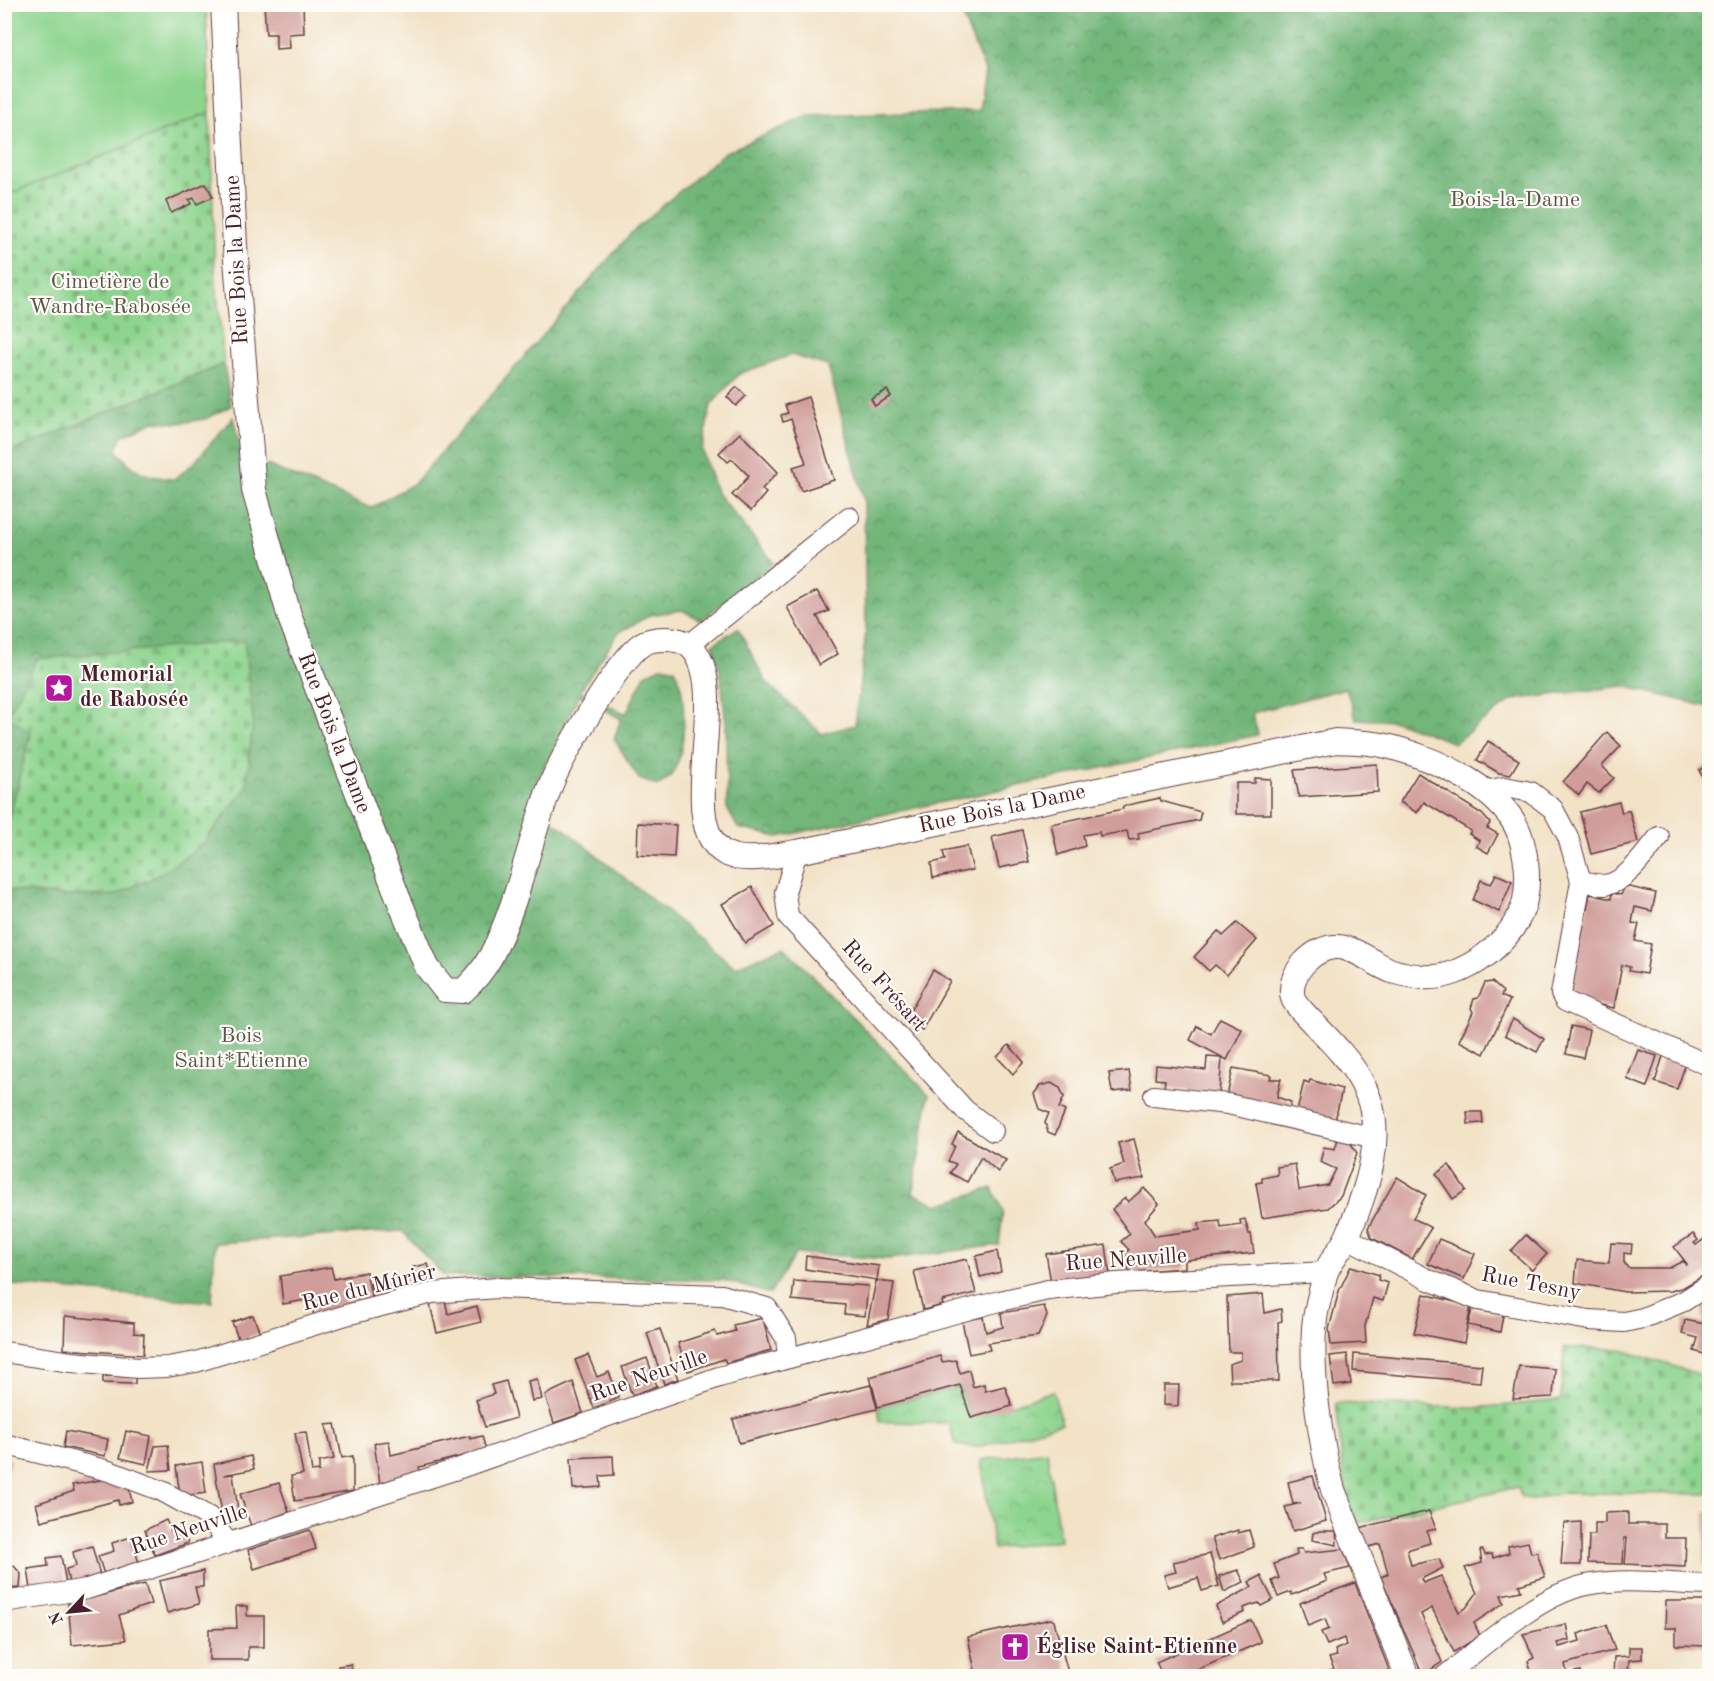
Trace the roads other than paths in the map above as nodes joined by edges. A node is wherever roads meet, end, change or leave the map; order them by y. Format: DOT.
graph roads {
  1 [pos="223,4"];
  2 [pos="849,517"];
  3 [pos="689,645"];
  4 [pos="1485,791"];
  5 [pos="1659,837"];
  6 [pos="797,852"];
  7 [pos="1581,881"];
  8 [pos="1710,1066"];
  9 [pos="1154,1096"];
  10 [pos="993,1131"];
  11 [pos="1375,1138"];
  12 [pos="1347,1238"];
  13 [pos="1326,1272"];
  14 [pos="1710,1284"];
  15 [pos="4,1352"];
  16 [pos="788,1358"];
  17 [pos="4,1444"];
  18 [pos="228,1543"];
  19 [pos="1710,1585"];
  20 [pos="4,1602"];
  21 [pos="1407,1677"];
  22 [pos="1445,1677"];
  1 -- 3 [label="street, Rue Bois la Dame"];
  2 -- 3 [label="street"];
  3 -- 6 [label="street, Rue Bois la Dame"];
  4 -- 6 [label="street, Rue Bois la Dame"];
  4 -- 7 [label="street"];
  4 -- 11 [label="street, Rue Bois la Dame"];
  5 -- 7 [label="street"];
  6 -- 10 [label="street, Rue Frésart"];
  7 -- 8 [label="street"];
  9 -- 11 [label="street"];
  11 -- 12 [label="street, Rue Bois la Dame"];
  12 -- 13 [label="street, Rue Bois la Dame"];
  12 -- 14 [label="street, Rue Tesny"];
  13 -- 16 [label="street, Rue Neuville"];
  13 -- 21 [label="street, Rue Bois la Dame"];
  15 -- 16 [label="street, Rue du Mûrier"];
  16 -- 18 [label="street, Rue Neuville"];
  17 -- 18 [label="street"];
  18 -- 20 [label="street, Rue Neuville"];
  19 -- 22 [label="street"];
}
